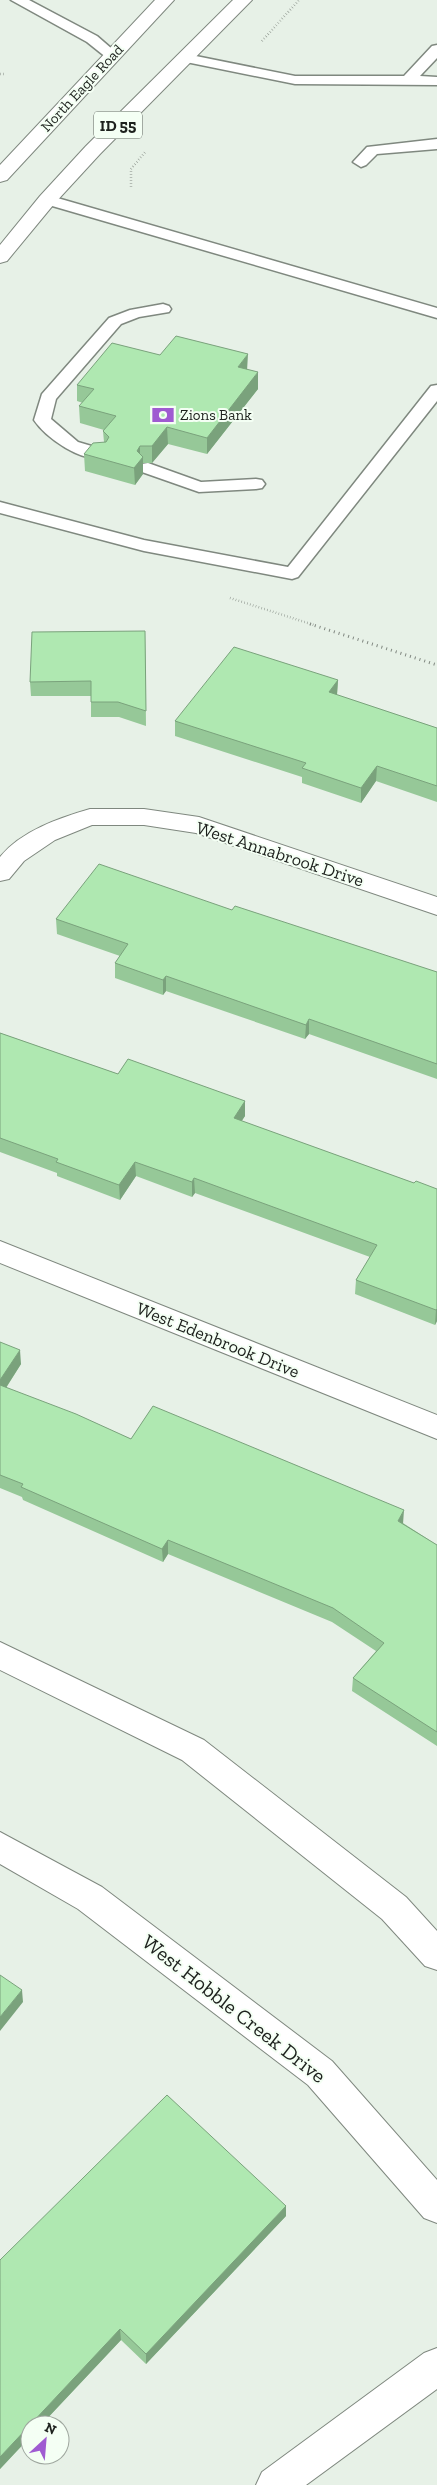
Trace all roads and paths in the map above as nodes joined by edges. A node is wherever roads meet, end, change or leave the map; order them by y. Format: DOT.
graph roads {
  1 [pos="18,0"];
  2 [pos="165,0"];
  3 [pos="243,0"];
  4 [pos="300,0"];
  5 [pos="260,44"];
  6 [pos="437,49"];
  7 [pos="112,56"];
  8 [pos="186,58"];
  9 [pos="0,74"];
  10 [pos="4,74"];
  11 [pos="410,80"];
  12 [pos="437,81"];
  13 [pos="437,144"];
  14 [pos="361,162"];
  15 [pos="0,176"];
  16 [pos="47,200"];
  17 [pos="0,256"];
  18 [pos="163,309"];
  19 [pos="437,313"];
  20 [pos="437,390"];
  21 [pos="99,454"];
  22 [pos="148,468"];
  23 [pos="256,484"];
  24 [pos="0,506"];
  25 [pos="0,873"];
  26 [pos="437,906"];
  27 [pos="0,1252"];
  28 [pos="437,1428"];
  29 [pos="0,1655"];
  30 [pos="0,1848"];
  31 [pos="437,1955"];
  32 [pos="437,2206"];
  33 [pos="437,2366"];
  34 [pos="275,2485"];
  1 -- 7 [label="lane"];
  2 -- 7 [label="main road, North Eagle Road / ID 55"];
  3 -- 8 [label="main road, ID 55"];
  4 -- 5 [label="path"];
  6 -- 11 [label="lane"];
  7 -- 15 [label="main road, North Eagle Road / ID 55"];
  8 -- 11 [label="lane"];
  8 -- 16 [label="main road, ID 55"];
  9 -- 10 [label="path"];
  11 -- 12 [label="lane"];
  13 -- 14 [label="lane"];
  16 -- 17 [label="main road, ID 55"];
  16 -- 19 [label="lane"];
  18 -- 21 [label="lane"];
  20 -- 24 [label="lane"];
  22 -- 23 [label="lane"];
  25 -- 26 [label="main road, West Annabrook Drive"];
  27 -- 28 [label="main road, West Edenbrook Drive"];
  29 -- 31 [label="main road"];
  30 -- 32 [label="main road, West Hobble Creek Drive"];
  33 -- 34 [label="main road"];
}
